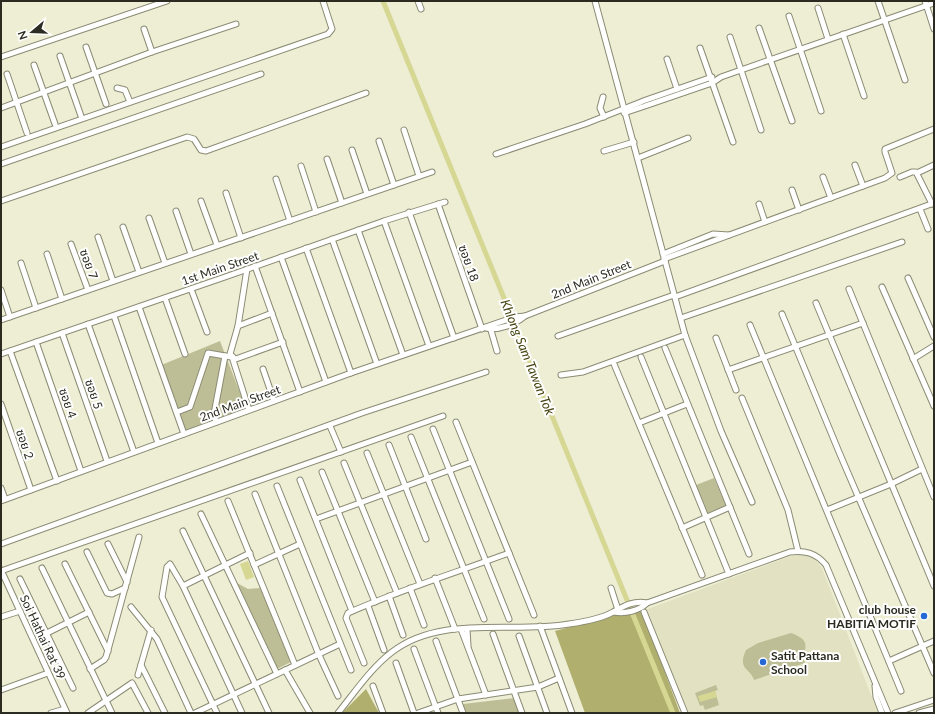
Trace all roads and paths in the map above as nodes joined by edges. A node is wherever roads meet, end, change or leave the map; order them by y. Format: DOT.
graph roads {
  1 [pos="166,1"];
  2 [pos="323,1"];
  3 [pos="418,1"];
  4 [pos="595,1"];
  5 [pos="878,1"];
  6 [pos="925,3"];
  7 [pos="934,3"];
  8 [pos="818,8"];
  9 [pos="421,9"];
  10 [pos="789,16"];
  11 [pos="885,20"];
  12 [pos="236,24"];
  13 [pos="759,28"];
  14 [pos="144,29"];
  15 [pos="934,29"];
  16 [pos="843,34"];
  17 [pos="730,37"];
  18 [pos="828,39"];
  19 [pos="86,47"];
  20 [pos="700,48"];
  21 [pos="800,49"];
  22 [pos="152,52"];
  23 [pos="60,56"];
  24 [pos="1,57"];
  25 [pos="667,60"];
  26 [pos="770,60"];
  27 [pos="34,65"];
  28 [pos="741,70"];
  29 [pos="96,73"];
  30 [pos="7,74"];
  31 [pos="261,74"];
  32 [pos="721,77"];
  33 [pos="710,78"];
  34 [pos="905,80"];
  35 [pos="69,83"];
  36 [pos="712,83"];
  37 [pos="117,88"];
  38 [pos="677,89"];
  39 [pos="43,93"];
  40 [pos="366,93"];
  41 [pos="864,96"];
  42 [pos="603,97"];
  43 [pos="17,102"];
  44 [pos="130,102"];
  45 [pos="106,104"];
  46 [pos="643,104"];
  47 [pos="1,108"];
  48 [pos="625,110"];
  49 [pos="821,111"];
  50 [pos="81,116"];
  51 [pos="604,117"];
  52 [pos="792,121"];
  53 [pos="54,124"];
  54 [pos="934,129"];
  55 [pos="404,130"];
  56 [pos="762,130"];
  57 [pos="27,133"];
  58 [pos="688,138"];
  59 [pos="379,141"];
  60 [pos="634,142"];
  61 [pos="732,142"];
  62 [pos="1,147"];
  63 [pos="352,150"];
  64 [pos="604,151"];
  65 [pos="496,154"];
  66 [pos="638,158"];
  67 [pos="327,160"];
  68 [pos="1,164"];
  69 [pos="855,165"];
  70 [pos="934,165"];
  71 [pos="301,166"];
  72 [pos="432,172"];
  73 [pos="917,173"];
  74 [pos="419,176"];
  75 [pos="823,177"];
  76 [pos="900,177"];
  77 [pos="276,179"];
  78 [pos="394,185"];
  79 [pos="863,186"];
  80 [pos="792,190"];
  81 [pos="226,193"];
  82 [pos="367,194"];
  83 [pos="831,198"];
  84 [pos="1,201"];
  85 [pos="201,201"];
  86 [pos="446,202"];
  87 [pos="342,203"];
  88 [pos="438,204"];
  89 [pos="759,204"];
  90 [pos="933,204"];
  91 [pos="920,208"];
  92 [pos="799,210"];
  93 [pos="176,211"];
  94 [pos="316,212"];
  95 [pos="409,212"];
  96 [pos="149,218"];
  97 [pos="290,221"];
  98 [pos="384,221"];
  99 [pos="765,222"];
  100 [pos="124,227"];
  101 [pos="928,229"];
  102 [pos="358,230"];
  103 [pos="98,237"];
  104 [pos="242,238"];
  105 [pos="332,239"];
  106 [pos="902,242"];
  107 [pos="72,244"];
  108 [pos="217,246"];
  109 [pos="306,248"];
  110 [pos="47,254"];
  111 [pos="191,254"];
  112 [pos="281,258"];
  113 [pos="664,258"];
  114 [pos="21,263"];
  115 [pos="165,263"];
  116 [pos="255,266"];
  117 [pos="247,270"];
  118 [pos="139,272"];
  119 [pos="908,278"];
  120 [pos="114,281"];
  121 [pos="882,287"];
  122 [pos="191,289"];
  123 [pos="850,289"];
  124 [pos="1,290"];
  125 [pos="88,290"];
  126 [pos="674,296"];
  127 [pos="165,298"];
  128 [pos="62,299"];
  129 [pos="816,303"];
  130 [pos="139,307"];
  131 [pos="36,308"];
  132 [pos="272,313"];
  133 [pos="782,314"];
  134 [pos="114,316"];
  135 [pos="10,317"];
  136 [pos="681,318"];
  137 [pos="1,320"];
  138 [pos="863,323"];
  139 [pos="88,324"];
  140 [pos="750,325"];
  141 [pos="238,326"];
  142 [pos="487,328"];
  143 [pos="207,332"];
  144 [pos="62,333"];
  145 [pos="829,334"];
  146 [pos="685,335"];
  147 [pos="558,336"];
  148 [pos="934,337"];
  149 [pos="454,338"];
  150 [pos="716,338"];
  151 [pos="36,342"];
  152 [pos="283,342"];
  153 [pos="429,346"];
  154 [pos="795,346"];
  155 [pos="934,346"];
  156 [pos="665,348"];
  157 [pos="10,351"];
  158 [pos="497,351"];
  159 [pos="1,354"];
  160 [pos="185,354"];
  161 [pos="403,355"];
  162 [pos="225,356"];
  163 [pos="642,357"];
  164 [pos="233,358"];
  165 [pos="763,358"];
  166 [pos="913,359"];
  167 [pos="377,364"];
  168 [pos="614,364"];
  169 [pos="263,369"];
  170 [pos="728,370"];
  171 [pos="486,372"];
  172 [pos="351,373"];
  173 [pos="562,375"];
  174 [pos="326,382"];
  175 [pos="736,390"];
  176 [pos="300,392"];
  177 [pos="742,398"];
  178 [pos="274,401"];
  179 [pos="1,404"];
  180 [pos="687,404"];
  181 [pos="934,406"];
  182 [pos="249,410"];
  183 [pos="177,412"];
  184 [pos="664,413"];
  185 [pos="443,416"];
  186 [pos="216,422"];
  187 [pos="456,422"];
  188 [pos="639,423"];
  189 [pos="330,426"];
  190 [pos="433,429"];
  191 [pos="184,434"];
  192 [pos="411,437"];
  193 [pos="158,443"];
  194 [pos="389,445"];
  195 [pos="134,452"];
  196 [pos="341,452"];
  197 [pos="367,454"];
  198 [pos="107,461"];
  199 [pos="472,462"];
  200 [pos="344,463"];
  201 [pos="922,469"];
  202 [pos="450,470"];
  203 [pos="81,471"];
  204 [pos="322,472"];
  205 [pos="429,479"];
  206 [pos="300,480"];
  207 [pos="57,481"];
  208 [pos="891,484"];
  209 [pos="277,486"];
  210 [pos="406,486"];
  211 [pos="1,488"];
  212 [pos="31,490"];
  213 [pos="255,494"];
  214 [pos="382,494"];
  215 [pos="858,496"];
  216 [pos="934,497"];
  217 [pos="3,500"];
  218 [pos="228,501"];
  219 [pos="360,502"];
  220 [pos="752,502"];
  221 [pos="730,507"];
  222 [pos="827,510"];
  223 [pos="338,511"];
  224 [pos="201,514"];
  225 [pos="706,518"];
  226 [pos="316,519"];
  227 [pos="682,528"];
  228 [pos="183,531"];
  229 [pos="139,537"];
  230 [pos="426,539"];
  231 [pos="1,544"];
  232 [pos="108,544"];
  233 [pos="300,544"];
  234 [pos="798,551"];
  235 [pos="87,552"];
  236 [pos="250,553"];
  237 [pos="508,553"];
  238 [pos="278,554"];
  239 [pos="749,554"];
  240 [pos="487,561"];
  241 [pos="65,564"];
  242 [pos="225,565"];
  243 [pos="254,565"];
  244 [pos="42,568"];
  245 [pos="1,570"];
  246 [pos="464,570"];
  247 [pos="729,574"];
  248 [pos="204,575"];
  249 [pos="702,575"];
  250 [pos="435,578"];
  251 [pos="20,579"];
  252 [pos="127,582"];
  253 [pos="420,584"];
  254 [pos="182,586"];
  255 [pos="934,586"];
  256 [pos="125,588"];
  257 [pos="410,588"];
  258 [pos="611,588"];
  259 [pos="397,593"];
  260 [pos="389,596"];
  261 [pos="375,602"];
  262 [pos="647,603"];
  263 [pos="368,606"];
  264 [pos="131,607"];
  265 [pos="643,610"];
  266 [pos="20,611"];
  267 [pos="352,611"];
  268 [pos="619,611"];
  269 [pos="89,612"];
  270 [pos="534,615"];
  271 [pos="1,617"];
  272 [pos="484,619"];
  273 [pos="509,619"];
  274 [pos="68,622"];
  275 [pos="424,625"];
  276 [pos="540,626"];
  277 [pos="455,629"];
  278 [pos="464,629"];
  279 [pos="151,630"];
  280 [pos="47,633"];
  281 [pos="493,634"];
  282 [pos="403,635"];
  283 [pos="519,636"];
  284 [pos="436,641"];
  285 [pos="934,642"];
  286 [pos="340,644"];
  287 [pos="922,645"];
  288 [pos="414,649"];
  289 [pos="384,650"];
  290 [pos="108,651"];
  291 [pos="319,655"];
  292 [pos="889,661"];
  293 [pos="364,663"];
  294 [pos="396,663"];
  295 [pos="141,665"];
  296 [pos="295,665"];
  297 [pos="90,669"];
  298 [pos="285,670"];
  299 [pos="351,670"];
  300 [pos="48,673"];
  301 [pos="934,673"];
  302 [pos="277,674"];
  303 [pos="138,675"];
  304 [pos="559,678"];
  305 [pos="255,684"];
  306 [pos="875,685"];
  307 [pos="373,686"];
  308 [pos="538,686"];
  309 [pos="73,688"];
  310 [pos="1,690"];
  311 [pos="515,691"];
  312 [pos="901,691"];
  313 [pos="233,694"];
  314 [pos="338,696"];
  315 [pos="486,696"];
  316 [pos="458,699"];
  317 [pos="934,700"];
  318 [pos="106,702"];
  319 [pos="212,704"];
  320 [pos="436,706"];
  321 [pos="934,709"];
  322 [pos="66,711"];
  323 [pos="51,713"];
  324 [pos="88,713"];
  325 [pos="112,713"];
  326 [pos="148,713"];
  327 [pos="165,713"];
  328 [pos="191,713"];
  329 [pos="195,713"];
  330 [pos="217,713"];
  331 [pos="242,713"];
  332 [pos="269,713"];
  333 [pos="310,713"];
  334 [pos="338,713"];
  335 [pos="383,713"];
  336 [pos="414,713"];
  337 [pos="418,713"];
  338 [pos="438,713"];
  339 [pos="464,713"];
  340 [pos="522,713"];
  341 [pos="547,713"];
  342 [pos="572,713"];
  343 [pos="685,713"];
  344 [pos="882,713"];
  345 [pos="888,713"];
  346 [pos="895,713"];
  347 [pos="919,713"];
  1 -- 24 [label="street"];
  2 -- 44 [label="street"];
  3 -- 9 [label="street"];
  4 -- 48 [label="street"];
  5 -- 11 [label="street"];
  6 -- 7 [label="street"];
  6 -- 11 [label="street"];
  6 -- 15 [label="street"];
  8 -- 18 [label="street"];
  10 -- 21 [label="street"];
  11 -- 16 [label="street"];
  11 -- 34 [label="street"];
  12 -- 22 [label="street"];
  13 -- 26 [label="street"];
  14 -- 22 [label="street"];
  16 -- 18 [label="street"];
  16 -- 41 [label="street"];
  17 -- 28 [label="street"];
  18 -- 21 [label="street"];
  19 -- 29 [label="street"];
  20 -- 33 [label="street"];
  21 -- 26 [label="street"];
  21 -- 49 [label="street"];
  22 -- 29 [label="street"];
  23 -- 35 [label="street"];
  25 -- 38 [label="street"];
  26 -- 28 [label="street"];
  26 -- 52 [label="street"];
  27 -- 39 [label="street"];
  28 -- 32 [label="street"];
  28 -- 56 [label="street"];
  29 -- 35 [label="street"];
  29 -- 45 [label="street"];
  30 -- 43 [label="street"];
  31 -- 68 [label="street"];
  32 -- 33 [label="street"];
  32 -- 36 [label="street"];
  33 -- 36 [label="street"];
  33 -- 38 [label="street"];
  35 -- 39 [label="street"];
  35 -- 50 [label="street"];
  36 -- 46 [label="street"];
  36 -- 61 [label="street"];
  37 -- 44 [label="street"];
  38 -- 46 [label="street"];
  39 -- 43 [label="street"];
  39 -- 53 [label="street"];
  40 -- 84 [label="street"];
  42 -- 51 [label="street"];
  43 -- 47 [label="street"];
  43 -- 57 [label="street"];
  44 -- 62 [label="street"];
  46 -- 48 [label="street"];
  48 -- 51 [label="street"];
  48 -- 60 [label="street"];
  51 -- 65 [label="street"];
  54 -- 79 [label="street"];
  55 -- 74 [label="street"];
  58 -- 66 [label="street"];
  59 -- 78 [label="street"];
  60 -- 64 [label="street"];
  60 -- 66 [label="street"];
  63 -- 82 [label="street"];
  66 -- 113 [label="street"];
  67 -- 87 [label="street"];
  69 -- 79 [label="street"];
  70 -- 73 [label="street"];
  71 -- 94 [label="street"];
  72 -- 74 [label="street"];
  73 -- 76 [label="street"];
  73 -- 90 [label="street"];
  74 -- 78 [label="street"];
  75 -- 83 [label="street"];
  77 -- 97 [label="street"];
  78 -- 82 [label="street"];
  79 -- 83 [label="street"];
  80 -- 92 [label="street"];
  81 -- 104 [label="street"];
  82 -- 87 [label="street"];
  83 -- 92 [label="street"];
  85 -- 108 [label="street"];
  86 -- 88 [label="street, 1st Main Street"];
  87 -- 94 [label="street"];
  88 -- 95 [label="street, 1st Main Street"];
  88 -- 142 [label="street, ซอย 18"];
  89 -- 99 [label="street"];
  90 -- 91 [label="street"];
  91 -- 101 [label="street"];
  91 -- 126 [label="street"];
  92 -- 99 [label="street"];
  93 -- 111 [label="street"];
  94 -- 97 [label="street"];
  95 -- 98 [label="street, 1st Main Street"];
  95 -- 149 [label="street"];
  96 -- 115 [label="street"];
  97 -- 104 [label="street"];
  98 -- 102 [label="street, 1st Main Street"];
  98 -- 153 [label="street"];
  99 -- 113 [label="street, 2nd Main Street"];
  100 -- 118 [label="street"];
  102 -- 105 [label="street, 1st Main Street"];
  102 -- 161 [label="street"];
  103 -- 120 [label="street"];
  104 -- 108 [label="street"];
  105 -- 109 [label="street, 1st Main Street"];
  105 -- 167 [label="street"];
  106 -- 136 [label="street"];
  107 -- 125 [label="street, ซอย 7"];
  108 -- 111 [label="street"];
  109 -- 112 [label="street, 1st Main Street"];
  109 -- 172 [label="street"];
  110 -- 128 [label="street"];
  111 -- 115 [label="street"];
  112 -- 116 [label="street, 1st Main Street"];
  112 -- 174 [label="street"];
  113 -- 126 [label="street"];
  113 -- 142 [label="street, 2nd Main Street"];
  114 -- 131 [label="street"];
  115 -- 118 [label="street"];
  116 -- 117 [label="street, 1st Main Street"];
  116 -- 132 [label="street"];
  117 -- 122 [label="street, 1st Main Street"];
  117 -- 141 [label="street"];
  118 -- 120 [label="street"];
  119 -- 148 [label="street"];
  120 -- 125 [label="street"];
  121 -- 166 [label="street"];
  122 -- 127 [label="street, 1st Main Street"];
  122 -- 143 [label="street"];
  123 -- 138 [label="street"];
  124 -- 135 [label="street"];
  125 -- 128 [label="street"];
  126 -- 136 [label="street"];
  126 -- 147 [label="street"];
  127 -- 130 [label="street, 1st Main Street"];
  127 -- 160 [label="street"];
  128 -- 131 [label="street"];
  129 -- 145 [label="street"];
  130 -- 134 [label="street, 1st Main Street"];
  130 -- 183 [label="street"];
  131 -- 135 [label="street"];
  132 -- 141 [label="street"];
  132 -- 152 [label="street"];
  133 -- 154 [label="street"];
  134 -- 139 [label="street, 1st Main Street"];
  134 -- 193 [label="street"];
  135 -- 137 [label="street"];
  136 -- 146 [label="street"];
  138 -- 145 [label="street"];
  138 -- 201 [label="street"];
  139 -- 144 [label="street, 1st Main Street"];
  139 -- 195 [label="street"];
  140 -- 165 [label="street"];
  141 -- 164 [label="street"];
  142 -- 149 [label="street, 2nd Main Street"];
  142 -- 158 [label="street, ซอย 18"];
  144 -- 151 [label="street, 1st Main Street"];
  144 -- 198 [label="street, ซอย 5"];
  145 -- 154 [label="street"];
  145 -- 208 [label="street"];
  146 -- 173 [label="street"];
  146 -- 220 [label="street"];
  149 -- 153 [label="street, 2nd Main Street"];
  150 -- 170 [label="street"];
  151 -- 157 [label="street, 1st Main Street"];
  151 -- 203 [label="street, ซอย 4"];
  152 -- 164 [label="street"];
  152 -- 176 [label="street"];
  153 -- 161 [label="street, 2nd Main Street"];
  154 -- 165 [label="street"];
  154 -- 215 [label="street"];
  155 -- 166 [label="street"];
  156 -- 180 [label="street"];
  157 -- 159 [label="street, 1st Main Street"];
  157 -- 207 [label="street"];
  161 -- 167 [label="street, 2nd Main Street"];
  162 -- 164 [label="street"];
  162 -- 183 [label="street"];
  162 -- 186 [label="street"];
  163 -- 184 [label="street"];
  164 -- 182 [label="street"];
  165 -- 170 [label="street"];
  165 -- 222 [label="street"];
  166 -- 181 [label="street"];
  167 -- 172 [label="street, 2nd Main Street"];
  168 -- 188 [label="street"];
  169 -- 178 [label="street"];
  170 -- 175 [label="street"];
  171 -- 189 [label="street"];
  172 -- 174 [label="street, 2nd Main Street"];
  174 -- 176 [label="street, 2nd Main Street"];
  176 -- 178 [label="street, 2nd Main Street"];
  177 -- 234 [label="street"];
  178 -- 182 [label="street, 2nd Main Street"];
  179 -- 212 [label="street, ซอย 2"];
  180 -- 184 [label="street"];
  180 -- 221 [label="street"];
  182 -- 186 [label="street, 2nd Main Street"];
  183 -- 191 [label="street"];
  184 -- 188 [label="street"];
  184 -- 225 [label="street"];
  185 -- 196 [label="street"];
  186 -- 191 [label="street, 2nd Main Street"];
  187 -- 199 [label="street"];
  188 -- 227 [label="street"];
  189 -- 196 [label="street"];
  189 -- 231 [label="street"];
  190 -- 202 [label="street"];
  191 -- 193 [label="street, 2nd Main Street"];
  192 -- 205 [label="street"];
  193 -- 195 [label="street, 2nd Main Street"];
  194 -- 210 [label="street"];
  195 -- 198 [label="street, 2nd Main Street"];
  196 -- 245 [label="street"];
  197 -- 214 [label="street"];
  198 -- 203 [label="street, 2nd Main Street"];
  199 -- 202 [label="street"];
  199 -- 237 [label="street"];
  200 -- 219 [label="street"];
  201 -- 208 [label="street"];
  201 -- 216 [label="street"];
  202 -- 205 [label="street"];
  202 -- 240 [label="street"];
  203 -- 207 [label="street, 2nd Main Street"];
  204 -- 223 [label="street"];
  205 -- 210 [label="street"];
  205 -- 246 [label="street"];
  206 -- 226 [label="street"];
  207 -- 212 [label="street, 2nd Main Street"];
  208 -- 215 [label="street"];
  208 -- 255 [label="street"];
  209 -- 233 [label="street"];
  210 -- 214 [label="street"];
  210 -- 230 [label="street"];
  211 -- 217 [label="street"];
  212 -- 217 [label="street, 2nd Main Street"];
  213 -- 238 [label="street"];
  214 -- 219 [label="street"];
  214 -- 253 [label="street"];
  215 -- 222 [label="street"];
  215 -- 287 [label="street"];
  218 -- 236 [label="street"];
  219 -- 223 [label="street"];
  219 -- 259 [label="street"];
  221 -- 225 [label="street"];
  221 -- 239 [label="street"];
  222 -- 292 [label="street"];
  223 -- 226 [label="street"];
  223 -- 261 [label="street"];
  224 -- 242 [label="street"];
  225 -- 227 [label="street"];
  225 -- 247 [label="street"];
  226 -- 267 [label="street"];
  227 -- 249 [label="street"];
  228 -- 248 [label="street"];
  229 -- 252 [label="street"];
  232 -- 252 [label="street"];
  233 -- 238 [label="street"];
  233 -- 286 [label="street"];
  234 -- 247 [label="street"];
  234 -- 306 [label="street"];
  235 -- 256 [label="street"];
  236 -- 242 [label="street"];
  236 -- 243 [label="street"];
  237 -- 240 [label="street"];
  237 -- 270 [label="street"];
  238 -- 243 [label="street"];
  238 -- 291 [label="street"];
  240 -- 246 [label="street"];
  240 -- 273 [label="street"];
  241 -- 269 [label="street"];
  242 -- 248 [label="street"];
  242 -- 302 [label="street"];
  243 -- 296 [label="street"];
  244 -- 274 [label="street"];
  245 -- 266 [label="street, Soi Hathai Rat 39"];
  246 -- 250 [label="street"];
  246 -- 272 [label="street"];
  247 -- 262 [label="street"];
  248 -- 254 [label="street"];
  248 -- 305 [label="street"];
  250 -- 253 [label="street"];
  250 -- 277 [label="street"];
  251 -- 280 [label="street"];
  252 -- 256 [label="street"];
  253 -- 257 [label="street"];
  254 -- 313 [label="street"];
  254 -- 319 [label="street"];
  256 -- 290 [label="street"];
  257 -- 259 [label="street"];
  257 -- 275 [label="street"];
  258 -- 268 [label="street"];
  259 -- 260 [label="street"];
  260 -- 261 [label="street"];
  260 -- 282 [label="street"];
  261 -- 263 [label="street"];
  262 -- 265 [label="street"];
  262 -- 268 [label="street"];
  263 -- 267 [label="street"];
  263 -- 289 [label="street"];
  264 -- 279 [label="street"];
  265 -- 268 [label="street"];
  265 -- 343 [label="street"];
  266 -- 271 [label="street"];
  266 -- 300 [label="street, Soi Hathai Rat 39"];
  267 -- 293 [label="street"];
  268 -- 276 [label="street"];
  269 -- 274 [label="street"];
  269 -- 290 [label="street"];
  274 -- 280 [label="street"];
  274 -- 297 [label="street"];
  276 -- 278 [label="street"];
  276 -- 304 [label="street"];
  277 -- 278 [label="street"];
  277 -- 334 [label="street"];
  278 -- 315 [label="street"];
  279 -- 295 [label="street"];
  279 -- 328 [label="street"];
  280 -- 309 [label="street"];
  281 -- 311 [label="street"];
  283 -- 308 [label="street"];
  284 -- 316 [label="street"];
  285 -- 287 [label="street"];
  286 -- 291 [label="street"];
  286 -- 299 [label="street"];
  287 -- 292 [label="street"];
  287 -- 301 [label="street"];
  288 -- 320 [label="street"];
  290 -- 297 [label="street"];
  291 -- 296 [label="street"];
  291 -- 314 [label="street"];
  292 -- 312 [label="street"];
  294 -- 336 [label="street"];
  295 -- 303 [label="street"];
  295 -- 327 [label="street"];
  296 -- 298 [label="street"];
  297 -- 318 [label="street"];
  298 -- 302 [label="street"];
  298 -- 333 [label="street"];
  300 -- 310 [label="street"];
  300 -- 322 [label="street, Soi Hathai Rat 39"];
  302 -- 305 [label="street"];
  304 -- 308 [label="street"];
  304 -- 342 [label="street"];
  305 -- 313 [label="street"];
  305 -- 332 [label="street"];
  306 -- 344 [label="street"];
  306 -- 345 [label="street"];
  307 -- 335 [label="street"];
  308 -- 311 [label="street"];
  308 -- 341 [label="street"];
  311 -- 315 [label="street"];
  311 -- 340 [label="street"];
  313 -- 319 [label="street"];
  313 -- 331 [label="street"];
  315 -- 316 [label="street"];
  316 -- 320 [label="street"];
  316 -- 339 [label="street"];
  317 -- 346 [label="street"];
  318 -- 324 [label="street"];
  318 -- 325 [label="street"];
  318 -- 326 [label="street"];
  319 -- 329 [label="street"];
  319 -- 330 [label="street"];
  320 -- 337 [label="street"];
  320 -- 338 [label="street"];
  321 -- 347 [label="street"];
  322 -- 323 [label="street"];
}
